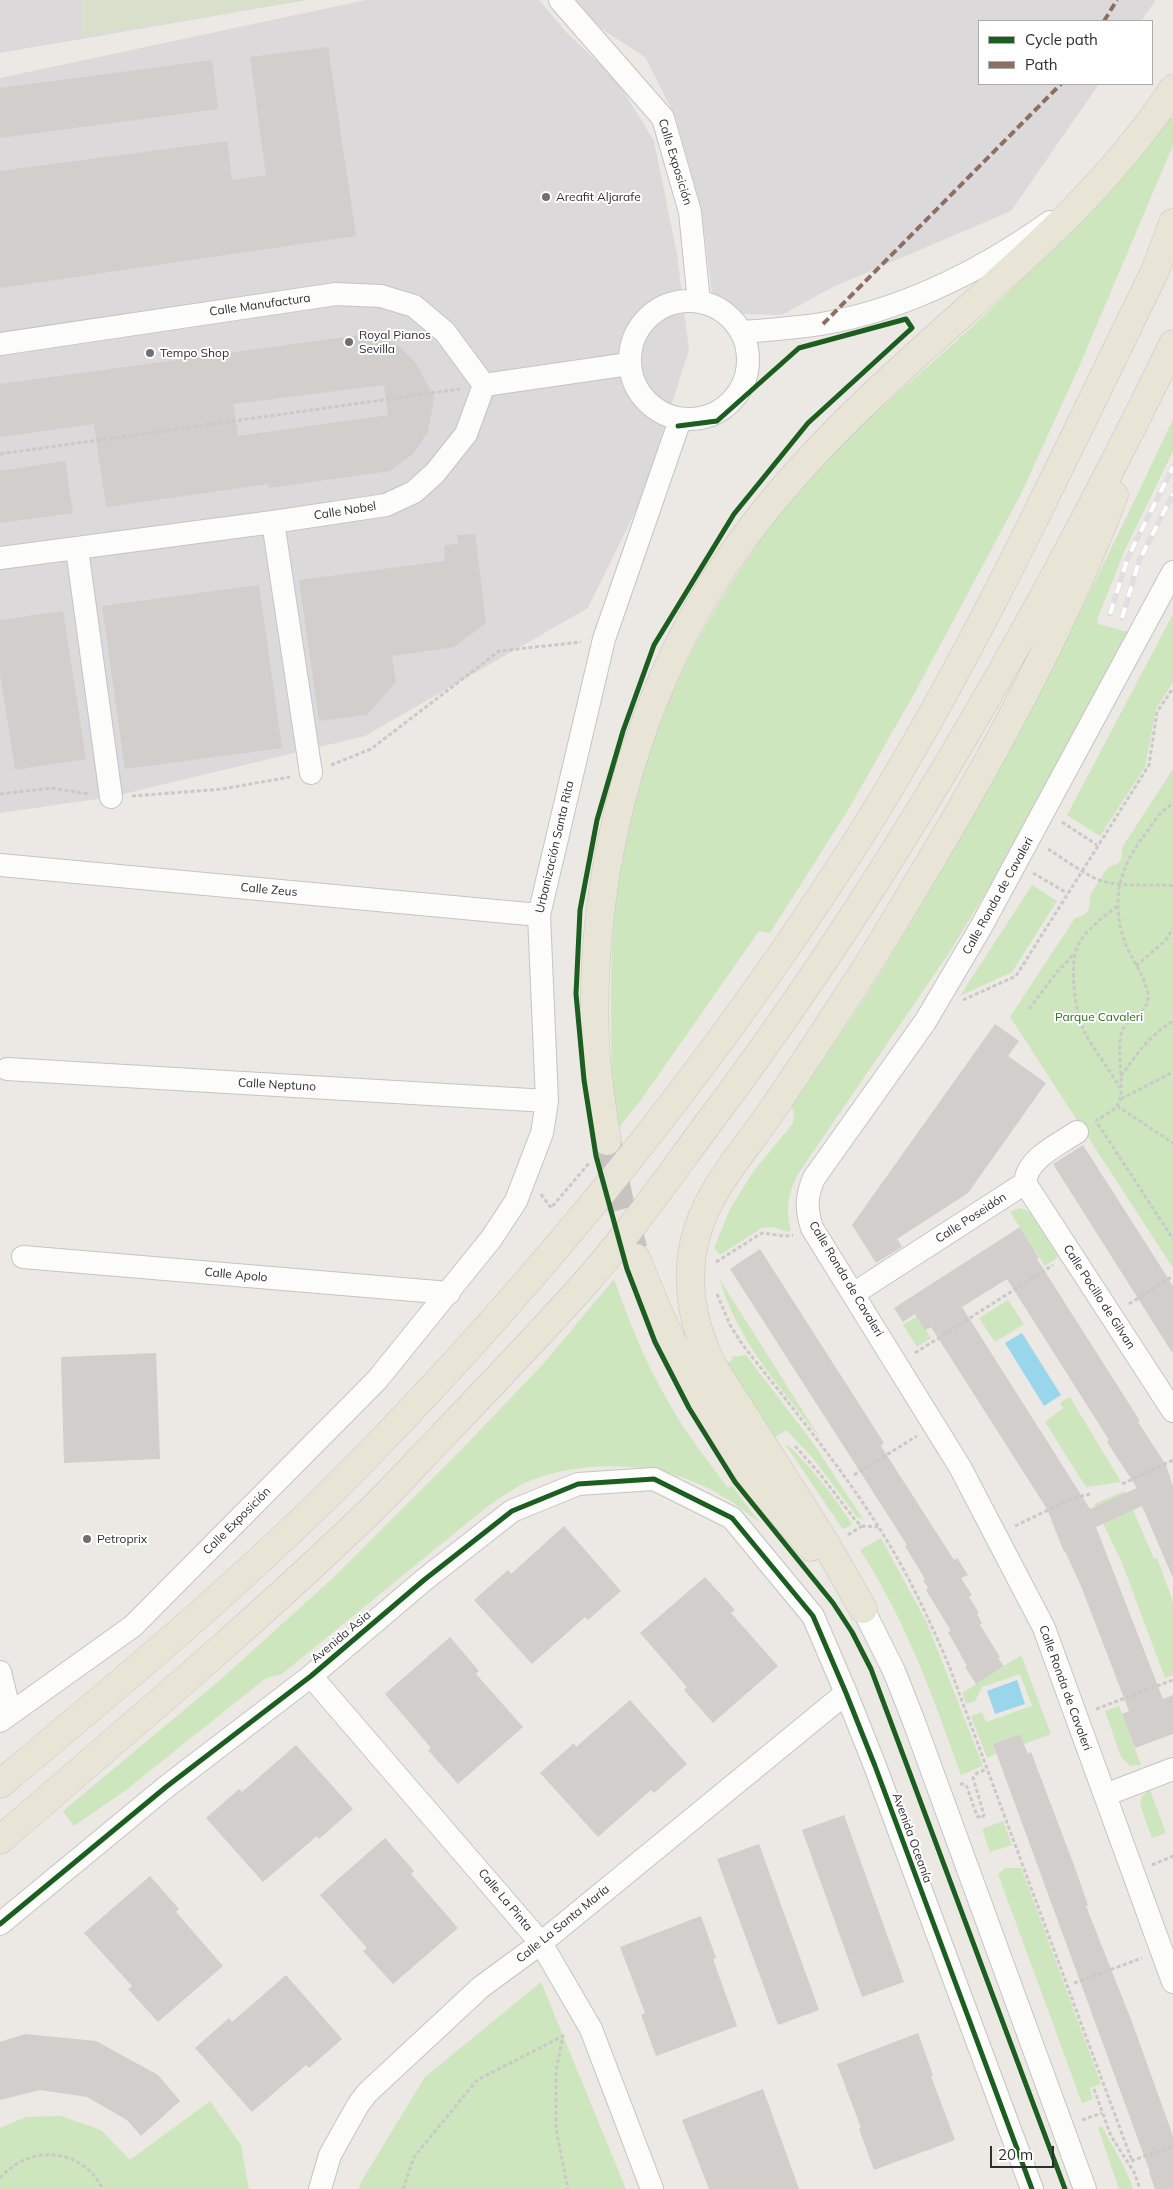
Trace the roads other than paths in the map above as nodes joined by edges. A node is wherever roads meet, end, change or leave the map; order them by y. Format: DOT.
graph roads {
  1 [pos="560,0"];
  2 [pos="1173,89"];
  3 [pos="1087,196"];
  4 [pos="1173,223"];
  5 [pos="699,302"];
  6 [pos="742,332"];
  7 [pos="0,344"];
  8 [pos="1173,344"];
  9 [pos="629,364"];
  10 [pos="1159,372"];
  11 [pos="484,385"];
  12 [pos="680,420"];
  13 [pos="273,522"];
  14 [pos="77,549"];
  15 [pos="0,558"];
  16 [pos="1172,577"];
  17 [pos="311,773"];
  18 [pos="111,797"];
  19 [pos="0,864"];
  20 [pos="539,915"];
  21 [pos="7,1069"];
  22 [pos="548,1101"];
  23 [pos="1086,1126"];
  24 [pos="607,1141"];
  25 [pos="1025,1183"];
  26 [pos="23,1257"];
  27 [pos="636,1258"];
  28 [pos="448,1293"];
  29 [pos="854,1294"];
  30 [pos="1173,1411"];
  31 [pos="732,1518"];
  32 [pos="863,1610"];
  33 [pos="311,1676"];
  34 [pos="846,1692"];
  35 [pos="3,1697"];
  36 [pos="1173,1769"];
  37 [pos="0,1784"];
  38 [pos="1105,1795"];
  39 [pos="0,1840"];
  40 [pos="0,1924"];
  41 [pos="541,1943"];
  42 [pos="1173,1982"];
  43 [pos="320,2189"];
  44 [pos="652,2189"];
  45 [pos="1032,2189"];
  46 [pos="1085,2189"];
  1 -- 5 [label="street, Calle Exposición"];
  2 -- 3 [label="main road"];
  3 -- 6 [label="street"];
  3 -- 24 [label="main road"];
  4 -- 37 [label="main road"];
  5 -- 6 [label="street"];
  5 -- 9 [label="street"];
  6 -- 12 [label="street"];
  7 -- 11 [label="street, Calle Manufactura"];
  8 -- 10 [label="main road"];
  9 -- 11 [label="street"];
  9 -- 12 [label="street"];
  10 -- 32 [label="main road"];
  10 -- 39 [label="main road"];
  11 -- 13 [label="street, Calle Nobel"];
  12 -- 20 [label="street, Urbanización Santa Rita"];
  13 -- 14 [label="street, Calle Nobel"];
  13 -- 17 [label="street"];
  14 -- 15 [label="street, Calle Nobel"];
  14 -- 18 [label="street"];
  16 -- 29 [label="street, Calle Ronda de Cavaleri"];
  19 -- 20 [label="street, Calle Zeus"];
  20 -- 22 [label="street, Urbanización Santa Rita"];
  21 -- 22 [label="street, Calle Neptuno"];
  22 -- 28 [label="street, Urbanización Santa Rita"];
  23 -- 25 [label="street"];
  25 -- 29 [label="street, Calle Poseidón"];
  25 -- 30 [label="street, Calle Pocillo de Gilvan"];
  26 -- 28 [label="street, Calle Apolo"];
  27 -- 32 [label="main road"];
  28 -- 35 [label="street, Calle Exposición"];
  29 -- 38 [label="street, Calle Ronda de Cavaleri"];
  31 -- 33 [label="street, Avenida Asia"];
  31 -- 34 [label="street, Avenida Oceanía"];
  32 -- 46 [label="street"];
  33 -- 40 [label="street, Avenida Asia"];
  33 -- 41 [label="street, Calle La Pinta"];
  34 -- 41 [label="street, Calle La Santa María"];
  34 -- 45 [label="street, Avenida Oceanía"];
  36 -- 38 [label="street"];
  38 -- 42 [label="street, Calle Ronda de Cavaleri"];
  41 -- 43 [label="street, Calle La Santa María"];
  41 -- 44 [label="street, Calle La Pinta"];
}
